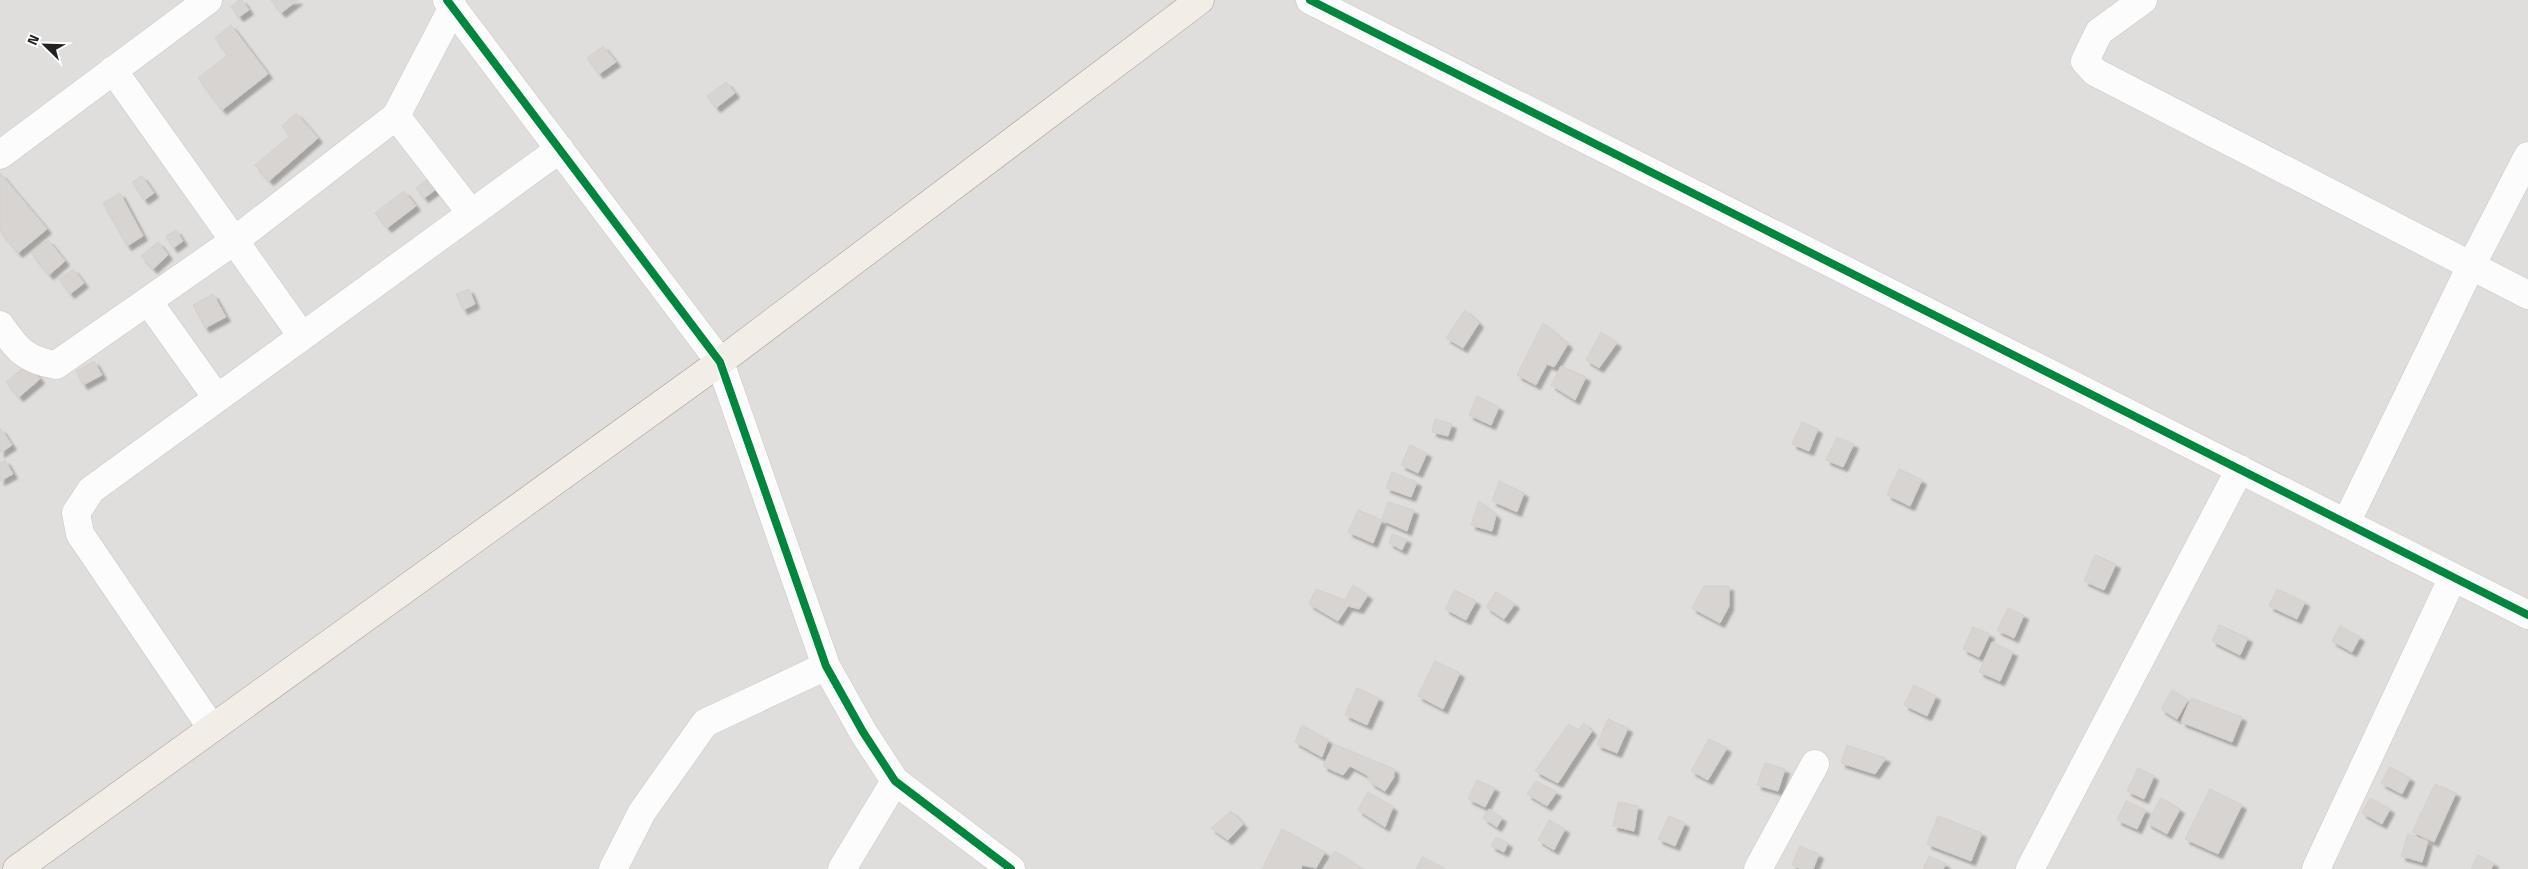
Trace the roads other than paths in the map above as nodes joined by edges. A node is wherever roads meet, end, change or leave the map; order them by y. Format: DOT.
graph roads {
  1 [pos="208,0"];
  2 [pos="1200,0"];
  3 [pos="1310,0"];
  4 [pos="2143,0"];
  5 [pos="450,4"];
  6 [pos="113,70"];
  7 [pos="396,116"];
  8 [pos="560,149"];
  9 [pos="0,155"];
  10 [pos="2528,156"];
  11 [pos="471,213"];
  12 [pos="234,241"];
  13 [pos="2471,266"];
  14 [pos="2528,294"];
  15 [pos="148,301"];
  16 [pos="0,325"];
  17 [pos="302,336"];
  18 [pos="720,362"];
  19 [pos="217,398"];
  20 [pos="2240,469"];
  21 [pos="2346,523"];
  22 [pos="2453,577"];
  23 [pos="2528,615"];
  24 [pos="826,666"];
  25 [pos="211,727"];
  26 [pos="1815,764"];
  27 [pos="895,780"];
  28 [pos="17,869"];
  29 [pos="613,869"];
  30 [pos="842,869"];
  31 [pos="1011,869"];
  32 [pos="1758,869"];
  33 [pos="2030,869"];
  34 [pos="2316,869"];
  1 -- 6 [label="street"];
  2 -- 18 [label="main road"];
  3 -- 20 [label="street"];
  4 -- 13 [label="street"];
  5 -- 7 [label="street"];
  5 -- 8 [label="street"];
  6 -- 9 [label="street"];
  6 -- 12 [label="street"];
  7 -- 11 [label="street"];
  7 -- 12 [label="street"];
  8 -- 11 [label="street"];
  8 -- 18 [label="street"];
  10 -- 13 [label="street"];
  11 -- 17 [label="street"];
  12 -- 15 [label="street"];
  12 -- 17 [label="street"];
  13 -- 14 [label="street"];
  13 -- 21 [label="street"];
  15 -- 16 [label="street"];
  15 -- 19 [label="street"];
  17 -- 19 [label="street"];
  18 -- 24 [label="street"];
  18 -- 25 [label="main road"];
  19 -- 25 [label="street"];
  20 -- 21 [label="street"];
  20 -- 33 [label="street"];
  21 -- 22 [label="street"];
  22 -- 23 [label="street"];
  22 -- 34 [label="street"];
  24 -- 27 [label="street"];
  24 -- 29 [label="street"];
  25 -- 28 [label="main road"];
  26 -- 32 [label="street"];
  27 -- 30 [label="street"];
  27 -- 31 [label="street"];
}
